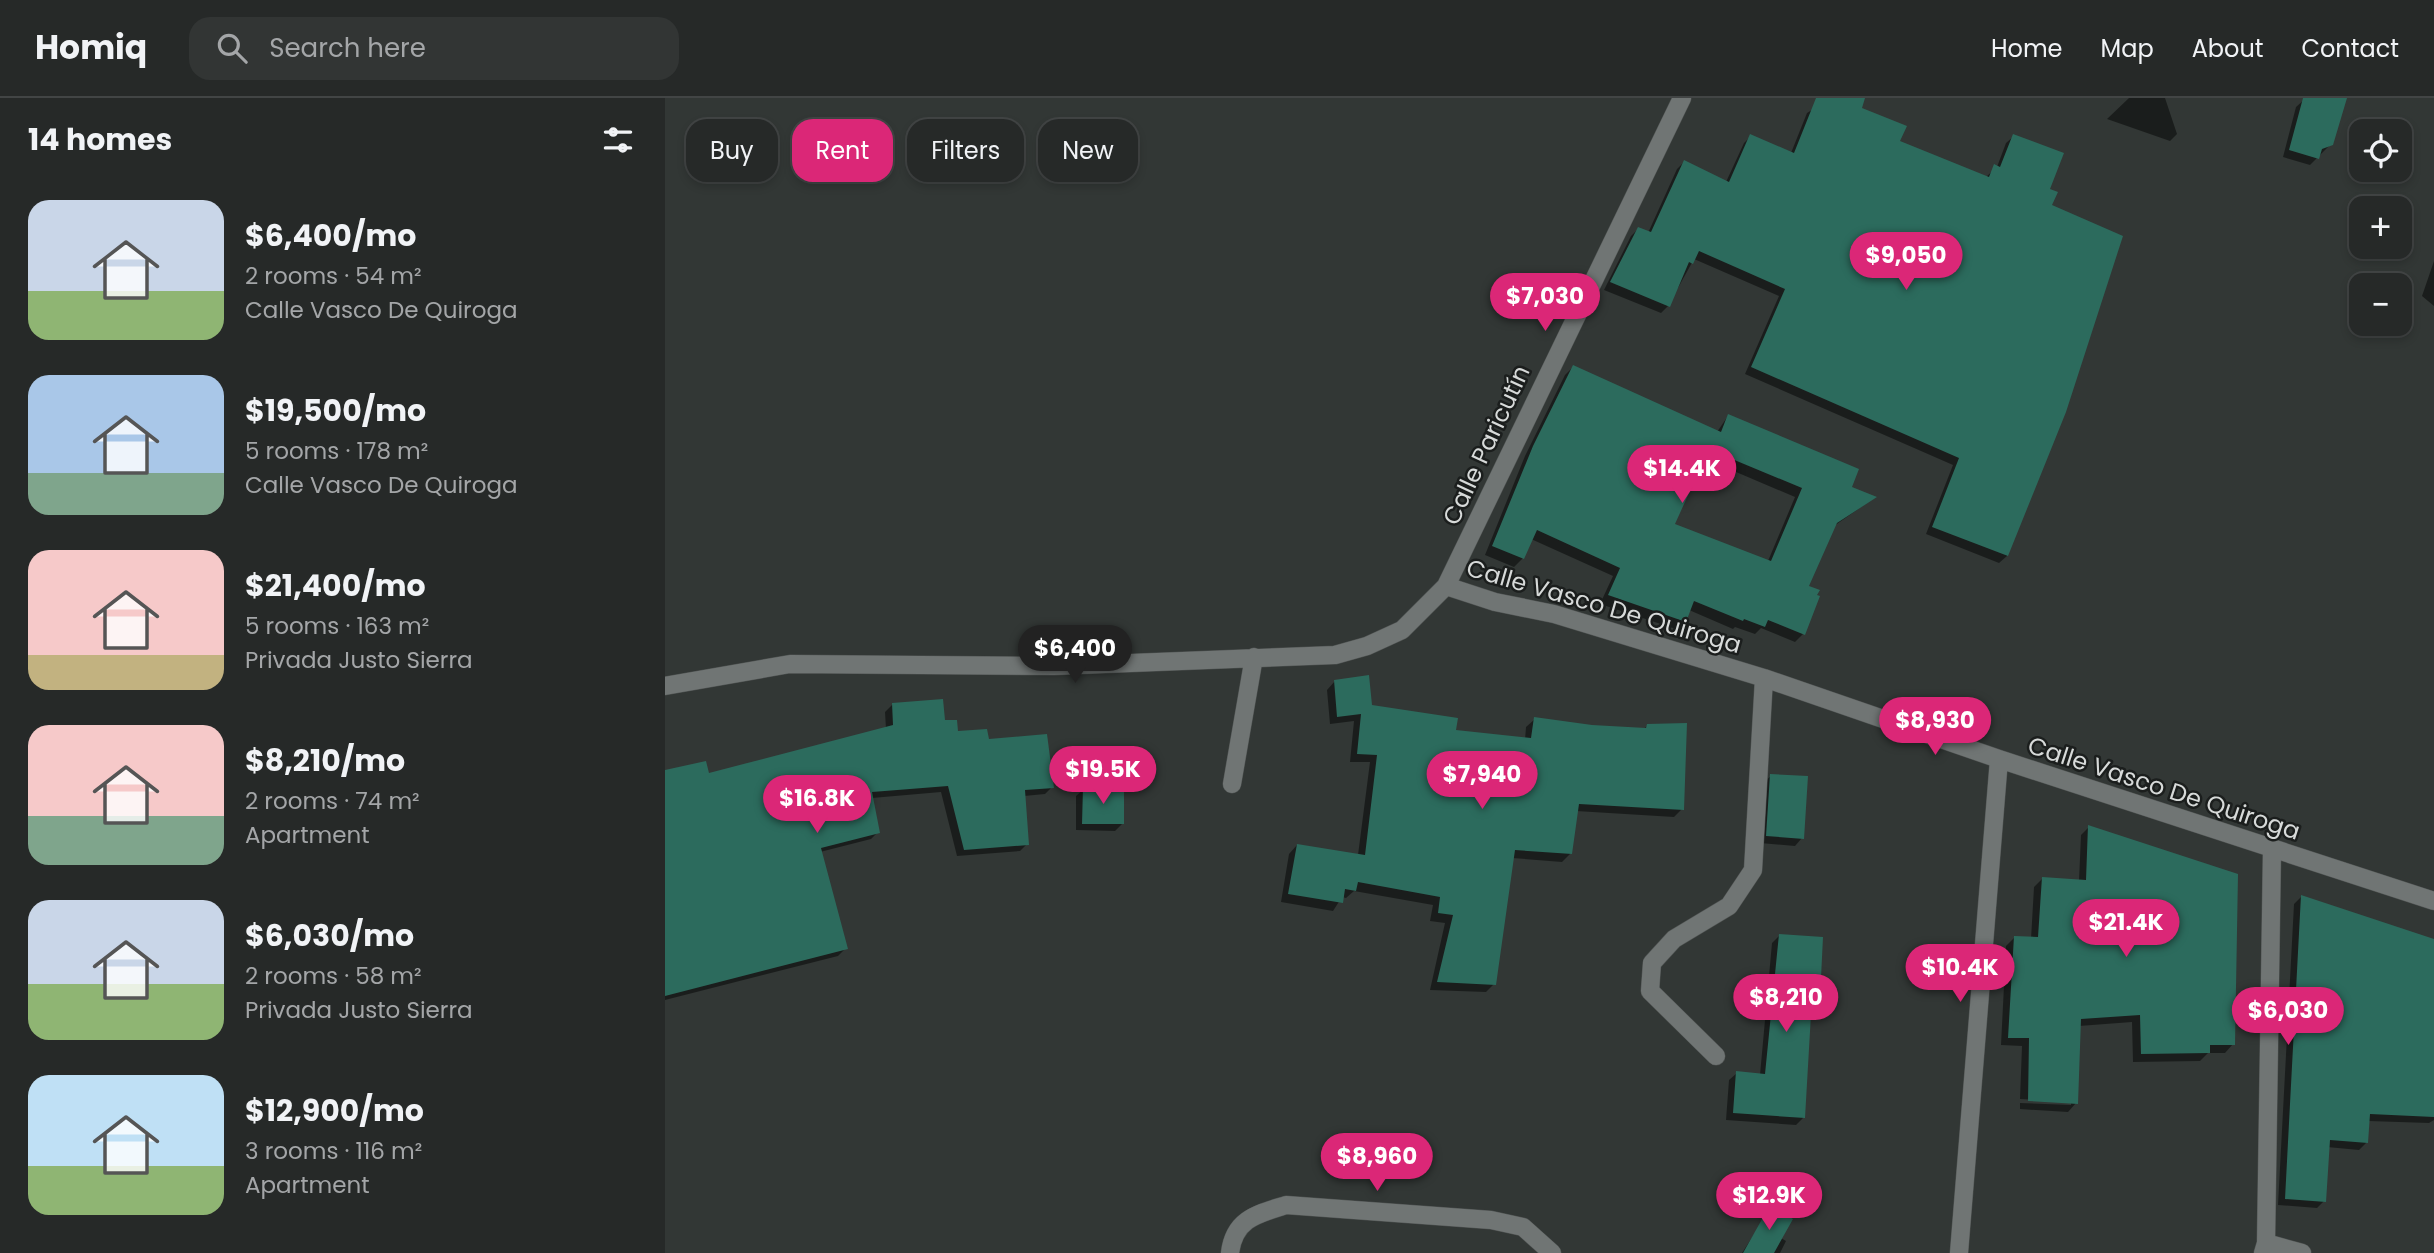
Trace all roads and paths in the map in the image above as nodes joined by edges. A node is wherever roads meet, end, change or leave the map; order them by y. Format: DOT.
graph roads {
  1 [pos="1682,98"];
  2 [pos="1445,586"];
  3 [pos="1254,657"];
  4 [pos="1764,678"];
  5 [pos="665,685"];
  6 [pos="1999,759"];
  7 [pos="1232,784"];
  8 [pos="2272,849"];
  9 [pos="2434,901"];
  10 [pos="1716,1056"];
  11 [pos="2265,1248"];
  12 [pos="1230,1253"];
  13 [pos="1552,1253"];
  14 [pos="1959,1253"];
  15 [pos="2302,1253"];
  1 -- 2 [label="street, Calle Paricutín"];
  2 -- 3 [label="street, Calle Vasco De Quiroga"];
  2 -- 4 [label="street, Calle Vasco De Quiroga"];
  3 -- 5 [label="street, Calle Vasco De Quiroga"];
  3 -- 7 [label="street"];
  4 -- 6 [label="street, Calle Vasco De Quiroga"];
  4 -- 10 [label="street"];
  6 -- 8 [label="street, Calle Vasco De Quiroga"];
  6 -- 14 [label="street"];
  8 -- 9 [label="street, Calle Vasco De Quiroga"];
  8 -- 11 [label="street"];
  11 -- 15 [label="street"];
  12 -- 13 [label="street"];
}
